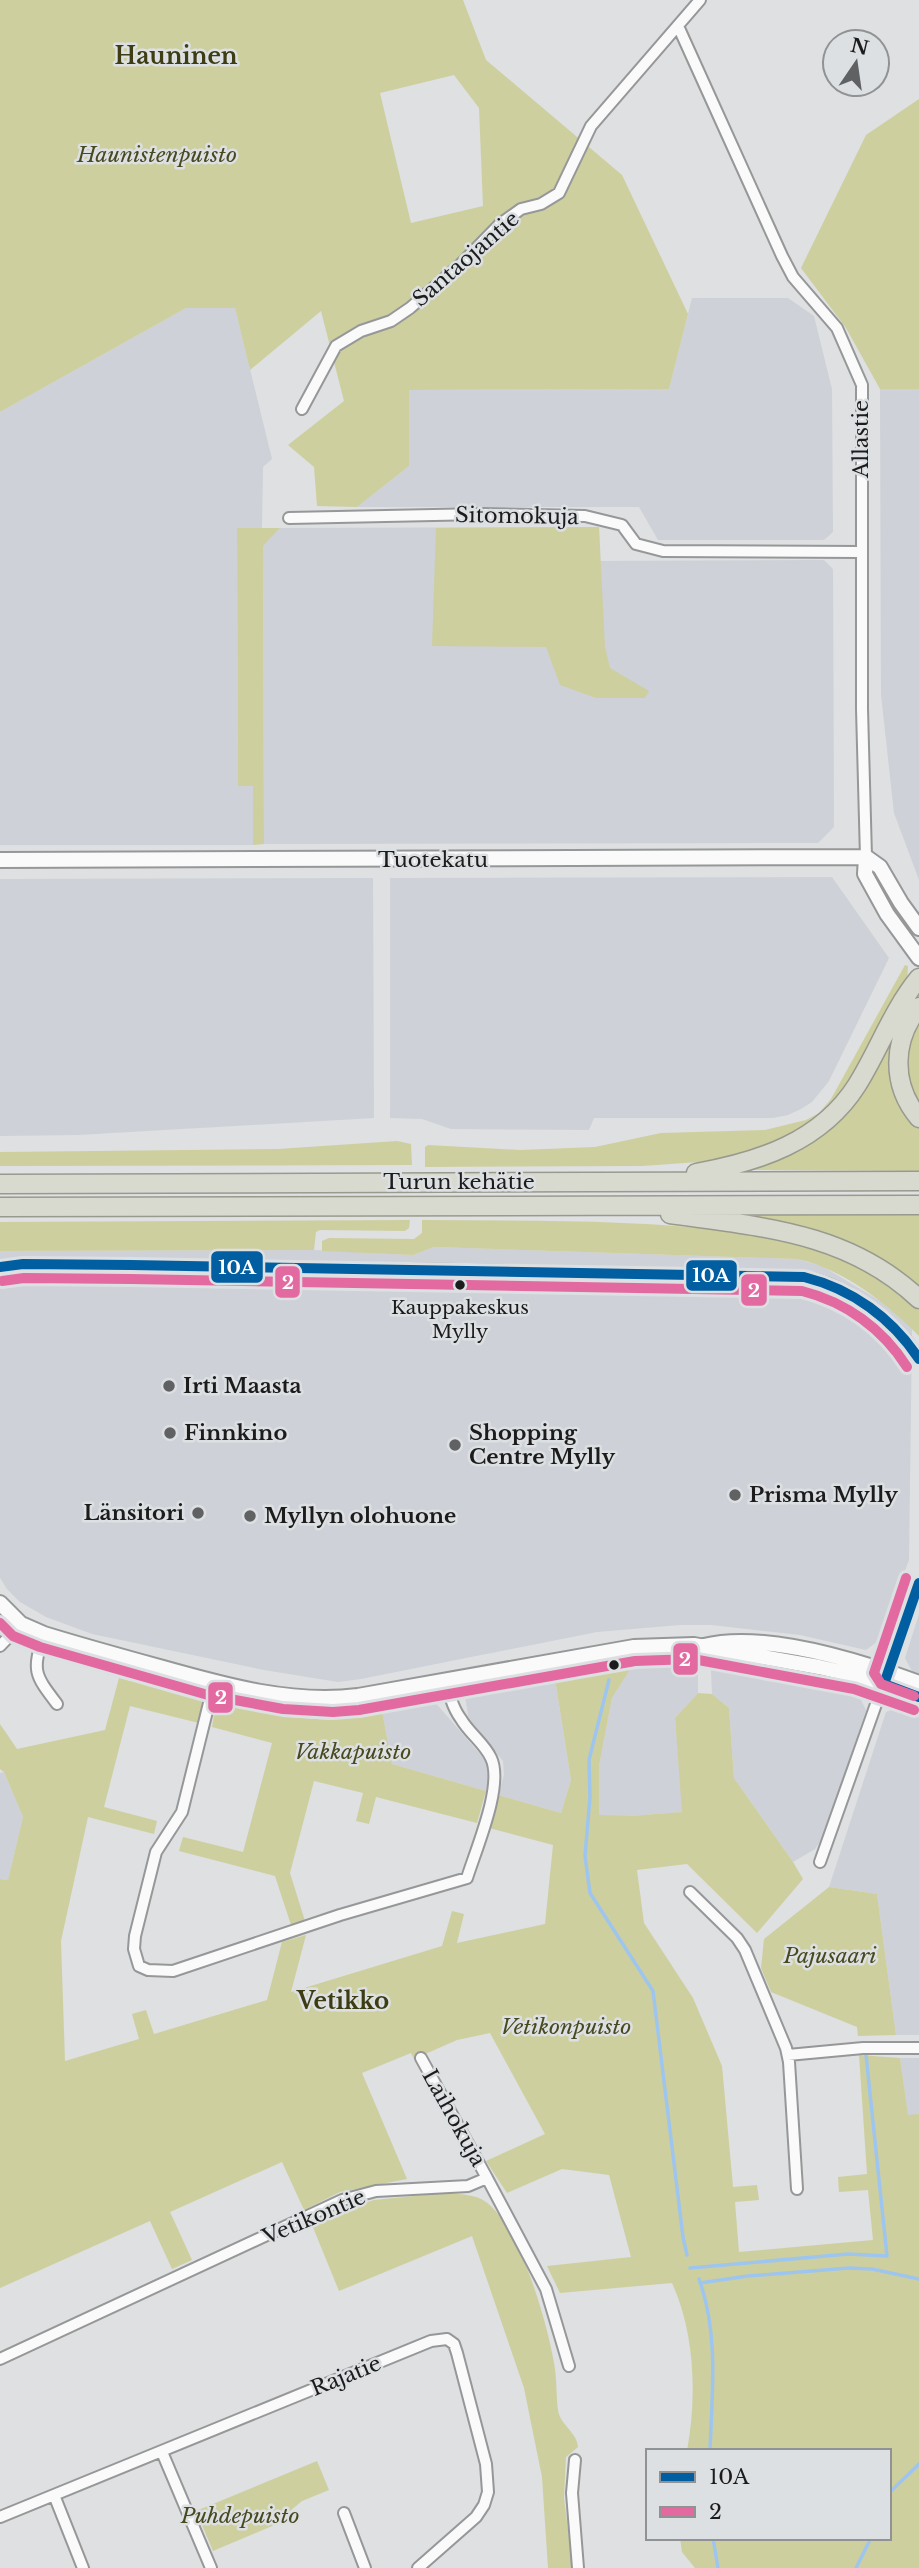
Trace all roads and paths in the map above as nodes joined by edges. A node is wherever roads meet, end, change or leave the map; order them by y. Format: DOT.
graph roads {
  1 [pos="700,0"];
  2 [pos="678,26"];
  3 [pos="302,409"];
  4 [pos="289,518"];
  5 [pos="861,552"];
  6 [pos="866,857"];
  7 [pos="0,860"];
  8 [pos="919,928"];
  9 [pos="919,958"];
  10 [pos="919,978"];
  11 [pos="919,1007"];
  12 [pos="919,1118"];
  13 [pos="648,1181"];
  14 [pos="919,1181"];
  15 [pos="0,1184"];
  16 [pos="611,1205"];
  17 [pos="919,1205"];
  18 [pos="0,1206"];
  19 [pos="0,1267"];
  20 [pos="250,1268"];
  21 [pos="411,1269"];
  22 [pos="507,1271"];
  23 [pos="803,1278"];
  24 [pos="919,1299"];
  25 [pos="919,1359"];
  26 [pos="919,1583"];
  27 [pos="0,1603"];
  28 [pos="21,1624"];
  29 [pos="44,1634"];
  30 [pos="0,1646"];
  31 [pos="886,1678"];
  32 [pos="446,1679"];
  33 [pos="214,1683"];
  34 [pos="919,1683"];
  35 [pos="919,1697"];
  36 [pos="57,1704"];
  37 [pos="820,1862"];
  38 [pos="690,1892"];
  39 [pos="919,2048"];
  40 [pos="788,2055"];
  41 [pos="421,2058"];
  42 [pos="487,2178"];
  43 [pos="797,2189"];
  44 [pos="0,2359"];
  45 [pos="569,2366"];
  46 [pos="162,2452"];
  47 [pos="575,2460"];
  48 [pos="54,2495"];
  49 [pos="344,2513"];
  50 [pos="0,2517"];
  51 [pos="83,2568"];
  52 [pos="211,2568"];
  53 [pos="365,2568"];
  54 [pos="418,2568"];
  55 [pos="578,2568"];
  1 -- 2 [label="street, Santaojantie"];
  2 -- 3 [label="street, Santaojantie"];
  2 -- 5 [label="street, Allastie"];
  4 -- 5 [label="street, Sitomokuja"];
  5 -- 6 [label="street, Allastie"];
  6 -- 7 [label="street, Tuotekatu"];
  6 -- 8 [label="street"];
  6 -- 9 [label="street, Allastie"];
  10 -- 13 [label="highway"];
  11 -- 12 [label="highway"];
  13 -- 14 [label="highway, Turun kehätie"];
  13 -- 15 [label="highway, Turun kehätie"];
  16 -- 17 [label="highway, Turun kehätie"];
  16 -- 18 [label="highway, Turun kehätie"];
  16 -- 24 [label="highway"];
  19 -- 20 [label="street"];
  21 -- 22 [label="street"];
  23 -- 25 [label="street"];
  26 -- 31 [label="street"];
  27 -- 28 [label="street"];
  28 -- 29 [label="street"];
  28 -- 30 [label="street"];
  29 -- 33 [label="street"];
  29 -- 36 [label="street"];
  31 -- 32 [label="street"];
  31 -- 34 [label="street"];
  31 -- 35 [label="street"];
  31 -- 37 [label="street"];
  32 -- 33 [label="street"];
  32 -- 33 [label="street"];
  38 -- 40 [label="street"];
  39 -- 40 [label="street"];
  40 -- 43 [label="street"];
  41 -- 42 [label="street, Laihokuja"];
  42 -- 44 [label="street, Vetikontie"];
  42 -- 45 [label="street"];
  46 -- 48 [label="street, Rajatie"];
  46 -- 52 [label="street"];
  46 -- 54 [label="street, Rajatie"];
  47 -- 55 [label="street"];
  48 -- 50 [label="street, Rajatie"];
  48 -- 51 [label="street"];
  49 -- 53 [label="street"];
}
